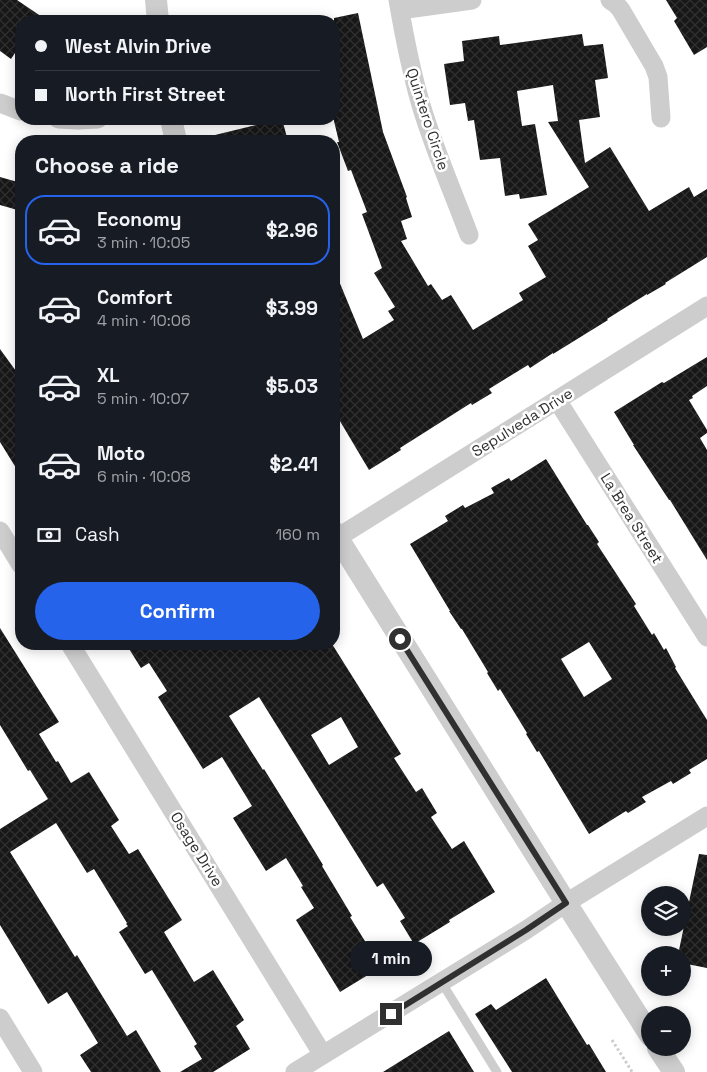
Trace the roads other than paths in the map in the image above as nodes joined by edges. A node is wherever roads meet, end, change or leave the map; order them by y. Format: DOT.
graph roads {
  1 [pos="156,0"];
  2 [pos="472,0"];
  3 [pos="610,0"];
  4 [pos="399,5"];
  5 [pos="157,15"];
  6 [pos="0,103"];
  7 [pos="15,109"];
  8 [pos="661,118"];
  9 [pos="470,235"];
  10 [pos="707,306"];
  11 [pos="557,400"];
  12 [pos="0,531"];
  13 [pos="340,533"];
  14 [pos="340,541"];
  15 [pos="15,555"];
  16 [pos="707,636"];
  17 [pos="74,650"];
  18 [pos="707,816"];
  19 [pos="566,903"];
  20 [pos="442,983"];
  21 [pos="0,1018"];
  22 [pos="641,1021"];
  23 [pos="323,1055"];
  24 [pos="663,1056"];
  25 [pos="34,1072"];
  26 [pos="295,1072"];
  27 [pos="496,1072"];
  28 [pos="673,1072"];
  1 -- 5 [label="street"];
  2 -- 4 [label="street"];
  3 -- 8 [label="street"];
  4 -- 9 [label="street, Quintero Circle"];
  6 -- 7 [label="street"];
  10 -- 11 [label="street, Sepulveda Drive"];
  11 -- 13 [label="street, Sepulveda Drive"];
  11 -- 16 [label="street, La Brea Street"];
  12 -- 15 [label="street"];
  14 -- 19 [label="street"];
  17 -- 23 [label="street, Osage Drive"];
  18 -- 19 [label="street"];
  19 -- 20 [label="street"];
  19 -- 22 [label="street"];
  20 -- 23 [label="street"];
  20 -- 27 [label="lane"];
  21 -- 25 [label="street"];
  23 -- 26 [label="street"];
  24 -- 28 [label="street"];
}
